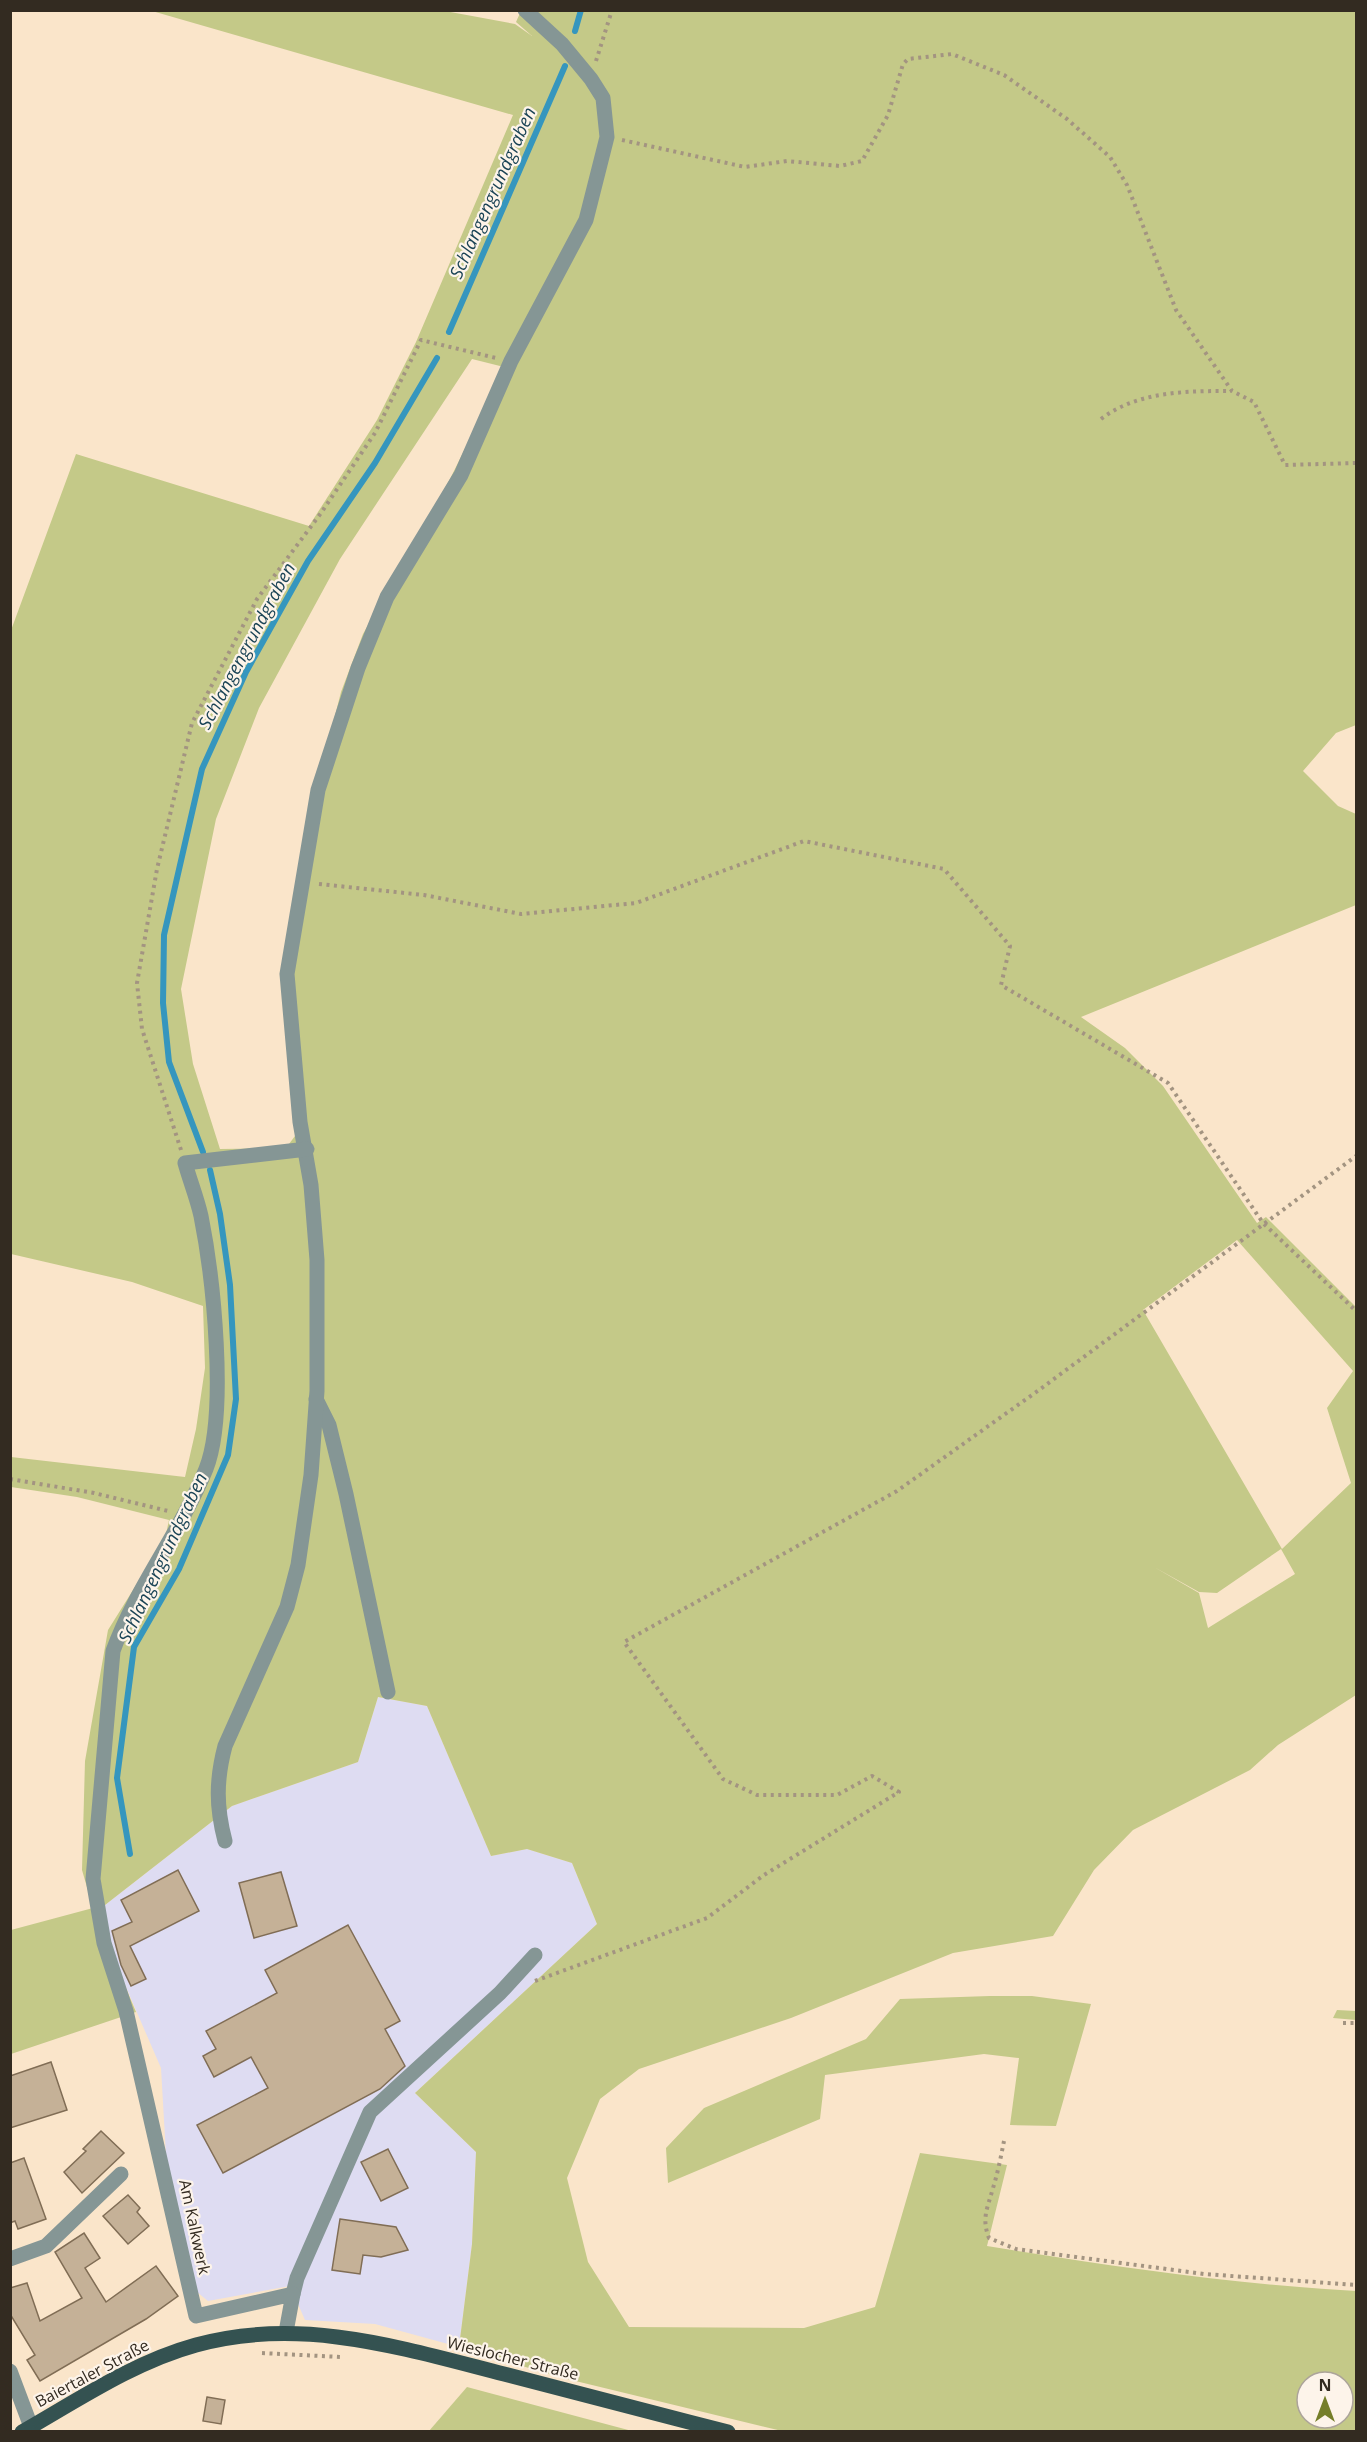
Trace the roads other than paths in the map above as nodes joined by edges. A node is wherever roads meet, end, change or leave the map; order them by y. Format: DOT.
graph roads {
  1 [pos="525,10"];
  2 [pos="307,1149"];
  3 [pos="316,1399"];
  4 [pos="388,1692"];
  5 [pos="225,1841"];
  6 [pos="535,1955"];
  7 [pos="121,2174"];
  8 [pos="10,2259"];
  9 [pos="293,2294"];
  10 [pos="286,2332"];
  11 [pos="10,2371"];
  12 [pos="28,2430"];
  13 [pos="728,2432"];
  1 -- 2 [label="street"];
  2 -- 3 [label="street"];
  2 -- 9 [label="street, Am Kalkwerk"];
  3 -- 4 [label="street"];
  3 -- 5 [label="street"];
  6 -- 9 [label="street"];
  7 -- 8 [label="street"];
  9 -- 10 [label="street"];
  10 -- 12 [label="main road, Baiertaler Straße"];
  10 -- 13 [label="main road, Wieslocher Straße"];
  11 -- 12 [label="street"];
}
